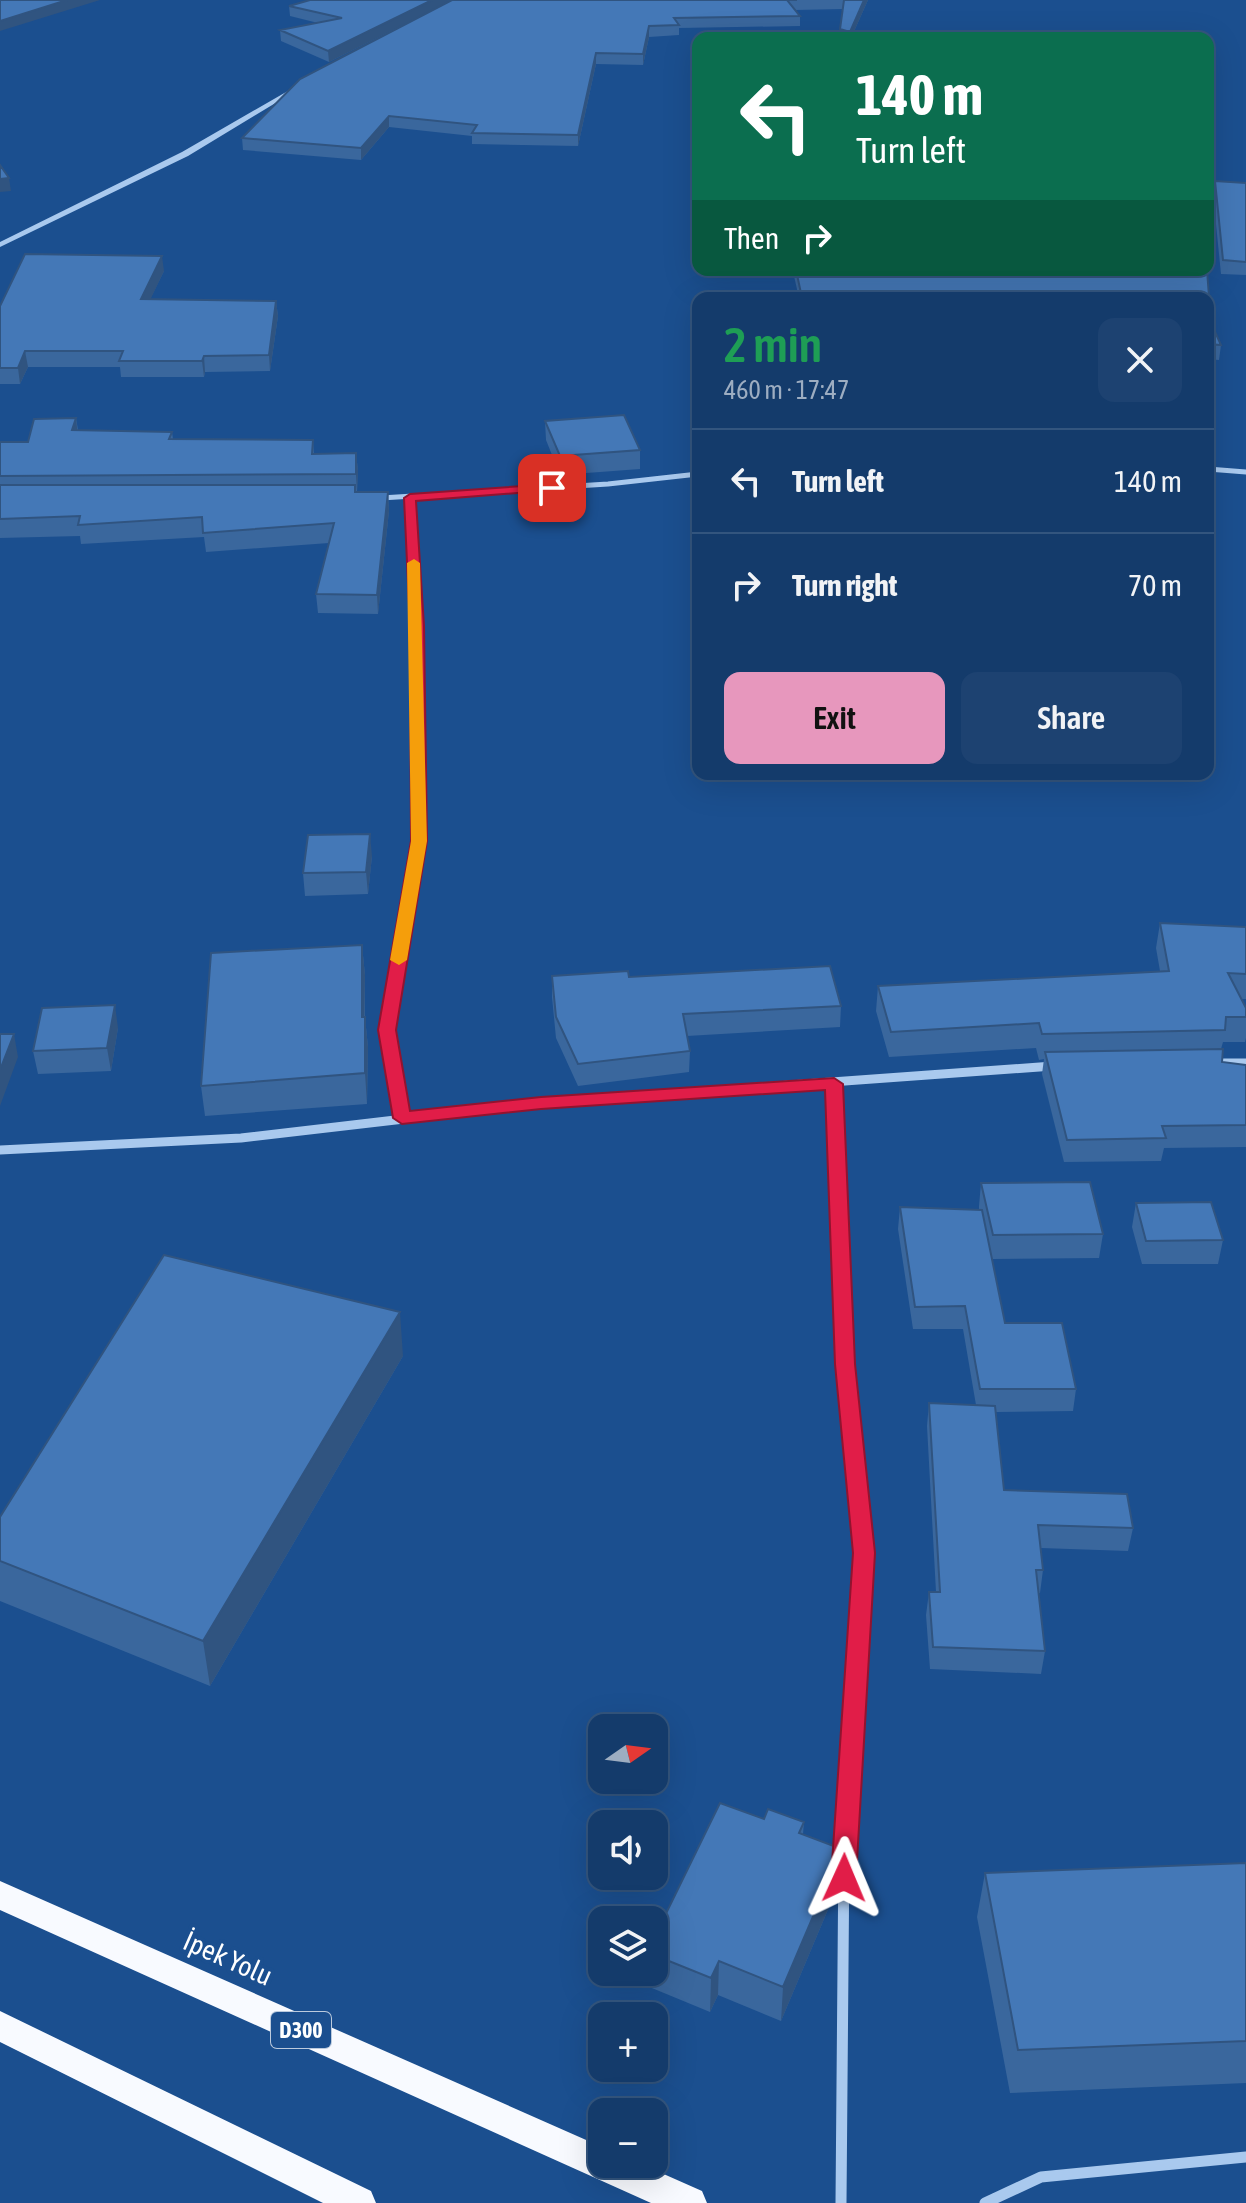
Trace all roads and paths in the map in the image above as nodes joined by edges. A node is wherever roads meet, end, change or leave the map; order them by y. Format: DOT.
graph roads {
  1 [pos="304,83"];
  2 [pos="0,245"];
  3 [pos="1214,469"];
  4 [pos="1246,472"];
  5 [pos="692,474"];
  6 [pos="365,498"];
  7 [pos="410,498"];
  8 [pos="1216,1063"];
  9 [pos="1246,1063"];
  10 [pos="1068,1066"];
  11 [pos="834,1084"];
  12 [pos="402,1118"];
  13 [pos="0,1150"];
  14 [pos="0,1895"];
  15 [pos="0,2026"];
  16 [pos="1246,2157"];
  17 [pos="359,2203"];
  18 [pos="690,2203"];
  19 [pos="841,2203"];
  20 [pos="985,2203"];
  1 -- 2 [label="street"];
  3 -- 4 [label="street"];
  5 -- 7 [label="street"];
  6 -- 7 [label="street"];
  7 -- 12 [label="street"];
  8 -- 9 [label="street"];
  10 -- 11 [label="street"];
  11 -- 12 [label="street"];
  11 -- 19 [label="street"];
  12 -- 13 [label="street"];
  14 -- 18 [label="highway, İpek Yolu / D300"];
  15 -- 17 [label="highway"];
  16 -- 20 [label="street"];
}
